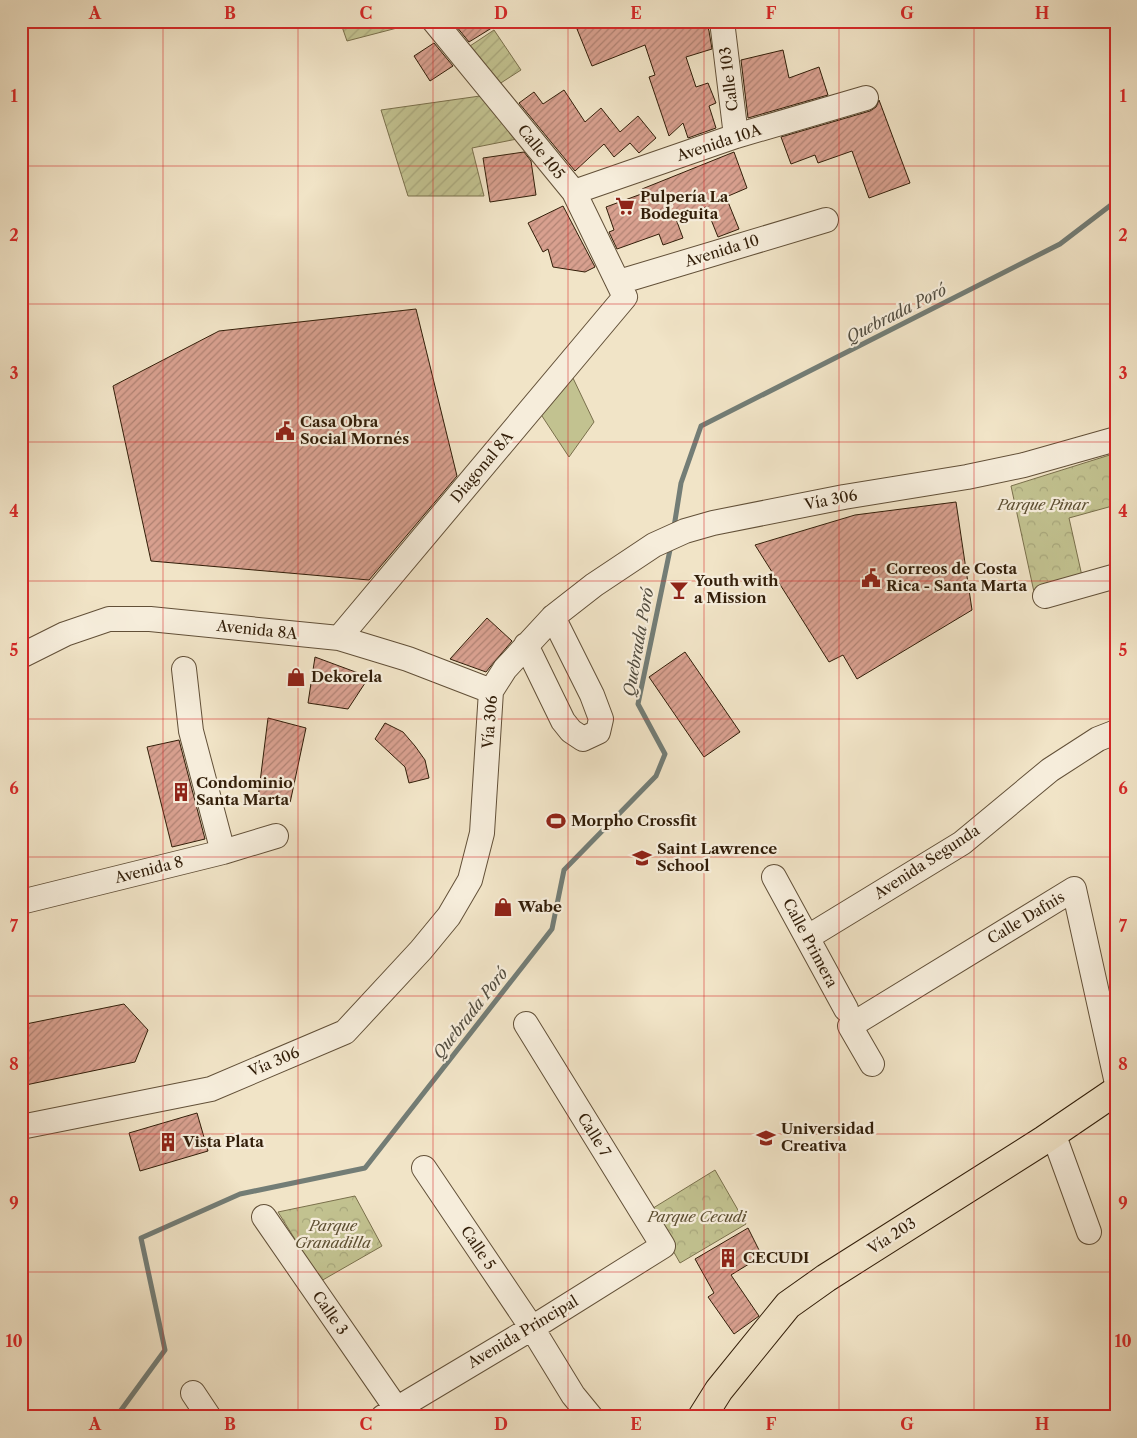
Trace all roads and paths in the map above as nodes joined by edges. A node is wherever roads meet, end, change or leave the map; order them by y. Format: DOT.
graph roads {
  1 [pos="434,21"];
  2 [pos="722,21"];
  3 [pos="866,98"];
  4 [pos="736,136"];
  5 [pos="574,192"];
  6 [pos="826,220"];
  7 [pos="622,290"];
  8 [pos="1116,439"];
  9 [pos="1116,576"];
  10 [pos="1045,596"];
  11 [pos="553,617"];
  12 [pos="339,638"];
  13 [pos="526,645"];
  14 [pos="21,656"];
  15 [pos="184,669"];
  16 [pos="491,691"];
  17 [pos="1116,732"];
  18 [pos="276,836"];
  19 [pos="222,852"];
  20 [pos="774,877"];
  21 [pos="21,902"];
  22 [pos="808,937"];
  23 [pos="846,1009"];
  24 [pos="526,1024"];
  25 [pos="872,1064"];
  26 [pos="1116,1079"];
  27 [pos="1116,1091"];
  28 [pos="22,1125"];
  29 [pos="1053,1133"];
  30 [pos="424,1168"];
  31 [pos="264,1217"];
  32 [pos="1089,1232"];
  33 [pos="663,1246"];
  34 [pos="532,1328"];
  35 [pos="194,1393"];
  36 [pos="389,1412"];
  37 [pos="209,1417"];
  38 [pos="591,1417"];
  39 [pos="702,1417"];
  1 -- 5 [label="street, Calle 105"];
  2 -- 4 [label="street, Calle 103"];
  3 -- 4 [label="street, Avenida 10A"];
  4 -- 5 [label="street, Avenida 10A"];
  5 -- 7 [label="street, Calle 105"];
  6 -- 7 [label="street, Avenida 10"];
  7 -- 12 [label="street, Diagonal 8A"];
  8 -- 11 [label="street, Vía 306"];
  9 -- 10 [label="street"];
  11 -- 13 [label="street, Vía 306"];
  11 -- 13 [label="street"];
  12 -- 14 [label="street, Avenida 8A"];
  12 -- 16 [label="street, Avenida 8A"];
  13 -- 16 [label="street, Vía 306"];
  15 -- 19 [label="street"];
  16 -- 28 [label="street, Vía 306"];
  17 -- 22 [label="street, Avenida Segunda"];
  18 -- 19 [label="street, Avenida 8"];
  19 -- 21 [label="street, Avenida 8"];
  20 -- 22 [label="street, Calle Primera"];
  22 -- 23 [label="street, Calle Primera"];
  24 -- 33 [label="street, Calle 7"];
  25 -- 26 [label="street, Calle Dafnis"];
  27 -- 29 [label="main road, Vía 203"];
  29 -- 32 [label="street"];
  29 -- 39 [label="main road, Vía 203"];
  30 -- 34 [label="street, Calle 5"];
  31 -- 36 [label="street, Calle 3"];
  33 -- 34 [label="street, Avenida Principal"];
  34 -- 36 [label="street, Avenida Principal"];
  34 -- 38 [label="street, Calle 5"];
  35 -- 37 [label="street"];
}
